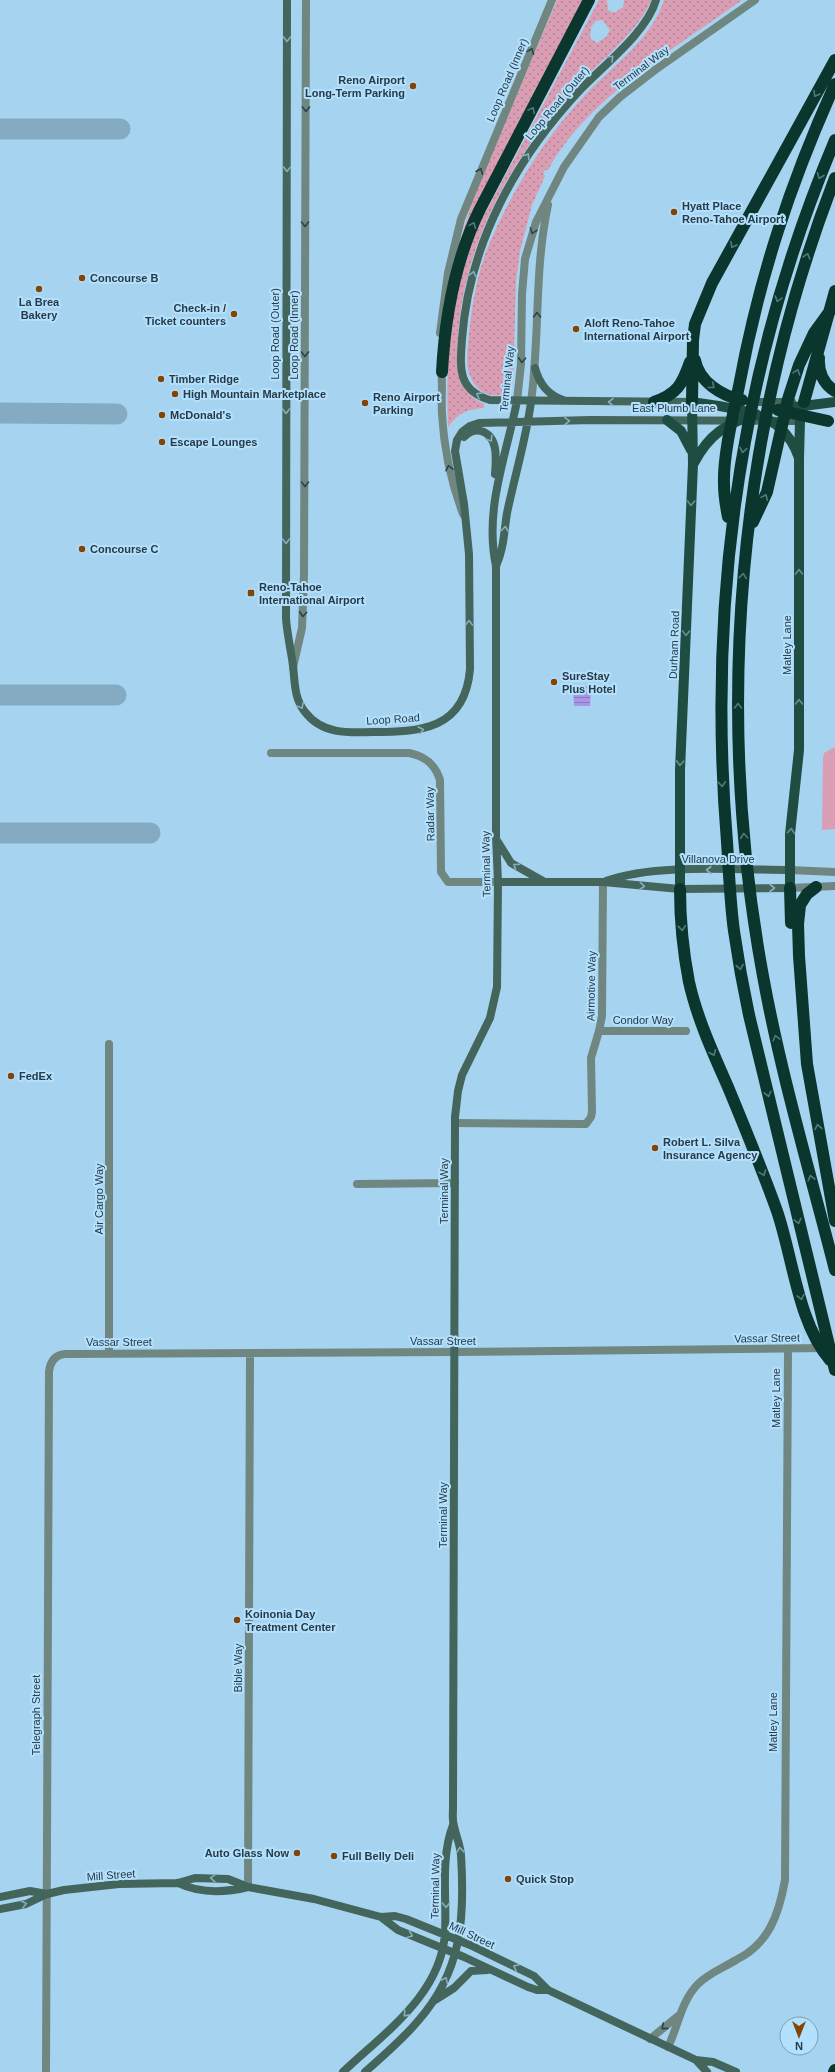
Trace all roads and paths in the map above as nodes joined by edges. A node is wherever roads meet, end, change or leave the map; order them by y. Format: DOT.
graph roads {
  1 [pos="287,0"];
  2 [pos="306,0"];
  3 [pos="552,0"];
  4 [pos="589,0"];
  5 [pos="656,0"];
  6 [pos="755,0"];
  7 [pos="835,60"];
  8 [pos="835,84"];
  9 [pos="835,140"];
  10 [pos="835,178"];
  11 [pos="550,196"];
  12 [pos="835,290"];
  13 [pos="835,304"];
  14 [pos="820,342"];
  15 [pos="693,353"];
  16 [pos="536,368"];
  17 [pos="442,372"];
  18 [pos="835,391"];
  19 [pos="517,401"];
  20 [pos="531,402"];
  21 [pos="568,402"];
  22 [pos="654,402"];
  23 [pos="692,402"];
  24 [pos="750,402"];
  25 [pos="835,402"];
  26 [pos="776,409"];
  27 [pos="802,411"];
  28 [pos="754,415"];
  29 [pos="667,420"];
  30 [pos="693,420"];
  31 [pos="739,421"];
  32 [pos="769,421"];
  33 [pos="831,421"];
  34 [pos="512,422"];
  35 [pos="528,422"];
  36 [pos="456,456"];
  37 [pos="800,458"];
  38 [pos="693,460"];
  39 [pos="495,494"];
  40 [pos="465,518"];
  41 [pos="748,532"];
  42 [pos="730,536"];
  43 [pos="496,566"];
  44 [pos="293,668"];
  45 [pos="271,753"];
  46 [pos="496,838"];
  47 [pos="680,870"];
  48 [pos="790,870"];
  49 [pos="835,872"];
  50 [pos="498,882"];
  51 [pos="546,882"];
  52 [pos="603,882"];
  53 [pos="835,886"];
  54 [pos="816,887"];
  55 [pos="790,888"];
  56 [pos="680,889"];
  57 [pos="600,1031"];
  58 [pos="686,1031"];
  59 [pos="804,1039"];
  60 [pos="109,1044"];
  61 [pos="455,1123"];
  62 [pos="455,1183"];
  63 [pos="358,1184"];
  64 [pos="835,1221"];
  65 [pos="835,1270"];
  66 [pos="835,1347"];
  67 [pos="788,1349"];
  68 [pos="455,1352"];
  69 [pos="109,1353"];
  70 [pos="250,1353"];
  71 [pos="53,1359"];
  72 [pos="834,1367"];
  73 [pos="454,1825"];
  74 [pos="178,1883"];
  75 [pos="248,1887"];
  76 [pos="47,1894"];
  77 [pos="0,1897"];
  78 [pos="0,1910"];
  79 [pos="381,1917"];
  80 [pos="445,1934"];
  81 [pos="459,1941"];
  82 [pos="443,1948"];
  83 [pos="456,1954"];
  84 [pos="493,1970"];
  85 [pos="548,1990"];
  86 [pos="433,2002"];
  87 [pos="678,2016"];
  88 [pos="650,2038"];
  89 [pos="668,2047"];
  90 [pos="696,2060"];
  91 [pos="46,2072"];
  92 [pos="343,2072"];
  93 [pos="365,2072"];
  94 [pos="707,2072"];
  95 [pos="736,2072"];
  1 -- 44 [label="main road, Loop Road (Outer), one-way"];
  2 -- 44 [label="street, Loop Road (Inner), one-way"];
  17 -- 3 [label="street, Loop Road (Inner), one-way"];
  17 -- 4 [label="highway, one-way"];
  19 -- 5 [label="main road, Loop Road (Outer), one-way"];
  6 -- 11 [label="street, Terminal Way"];
  7 -- 15 [label="highway, one-way"];
  8 -- 42 [label="highway"];
  9 -- 42 [label="highway, one-way"];
  41 -- 10 [label="highway, one-way"];
  16 -- 11 [label="street, Terminal Way, one-way"];
  11 -- 19 [label="street, Terminal Way, one-way"];
  12 -- 14 [label="highway"];
  41 -- 13 [label="highway, one-way"];
  14 -- 18 [label="highway"];
  14 -- 27 [label="highway"];
  15 -- 22 [label="highway"];
  15 -- 23 [label="highway"];
  15 -- 24 [label="highway, one-way"];
  16 -- 20 [label="street, Terminal Way"];
  16 -- 21 [label="main road"];
  40 -- 17 [label="street, Loop Road (Inner), one-way"];
  19 -- 20 [label="main road, East Plumb Lane"];
  19 -- 34 [label="main road, Terminal Way"];
  20 -- 21 [label="main road, East Plumb Lane"];
  20 -- 35 [label="main road, Terminal Way"];
  22 -- 21 [label="main road, East Plumb Lane, one-way"];
  22 -- 23 [label="main road, East Plumb Lane"];
  23 -- 24 [label="main road, East Plumb Lane"];
  23 -- 28 [label="main road"];
  23 -- 30 [label="main road, Durham Road"];
  24 -- 26 [label="highway"];
  24 -- 27 [label="main road, East Plumb Lane"];
  25 -- 27 [label="main road"];
  26 -- 27 [label="highway"];
  26 -- 28 [label="main road"];
  27 -- 32 [label="main road, East Plumb Lane"];
  27 -- 33 [label="highway"];
  27 -- 37 [label="main road, Matley Lane"];
  28 -- 31 [label="main road"];
  28 -- 32 [label="main road"];
  29 -- 30 [label="main road, East Plumb Lane"];
  35 -- 29 [label="main road, East Plumb Lane, one-way"];
  29 -- 38 [label="main road"];
  30 -- 31 [label="main road, East Plumb Lane"];
  30 -- 38 [label="main road, Durham Road"];
  31 -- 32 [label="main road, East Plumb Lane"];
  31 -- 38 [label="main road"];
  32 -- 37 [label="main road"];
  34 -- 35 [label="main road, East Plumb Lane"];
  34 -- 36 [label="main road"];
  34 -- 39 [label="main road, Terminal Way"];
  43 -- 35 [label="main road, Terminal Way, one-way"];
  36 -- 39 [label="main road, one-way"];
  36 -- 40 [label="main road"];
  48 -- 37 [label="main road, Matley Lane, one-way"];
  38 -- 47 [label="main road, Durham Road, one-way"];
  39 -- 43 [label="main road, Terminal Way"];
  44 -- 40 [label="main road, Loop Road, one-way"];
  65 -- 41 [label="highway, one-way"];
  42 -- 72 [label="highway, one-way"];
  43 -- 46 [label="main road, Terminal Way"];
  45 -- 50 [label="street, Radar Way"];
  46 -- 50 [label="main road, Terminal Way"];
  51 -- 46 [label="main road, one-way"];
  48 -- 47 [label="main road, Villanova Drive, one-way"];
  47 -- 52 [label="main road, Villanova Drive"];
  47 -- 56 [label="main road, Durham Road"];
  48 -- 49 [label="street, Villanova Drive"];
  48 -- 55 [label="main road, Matley Lane"];
  50 -- 51 [label="main road, Villanova Drive"];
  50 -- 61 [label="main road, Terminal Way"];
  51 -- 52 [label="main road, Villanova Drive"];
  52 -- 56 [label="main road, Villanova Drive, one-way"];
  52 -- 57 [label="street, Airmotive Way"];
  53 -- 54 [label="street, Villanova Drive"];
  54 -- 55 [label="street, Villanova Drive"];
  54 -- 59 [label="highway"];
  56 -- 55 [label="main road, Villanova Drive, one-way"];
  55 -- 59 [label="highway"];
  56 -- 72 [label="highway, one-way"];
  57 -- 58 [label="street, Condor Way"];
  57 -- 61 [label="street, Airmotive Way"];
  64 -- 59 [label="highway, one-way"];
  60 -- 69 [label="street, Air Cargo Way"];
  61 -- 62 [label="main road, Terminal Way"];
  62 -- 63 [label="street"];
  62 -- 68 [label="main road, Terminal Way"];
  66 -- 67 [label="street, Vassar Street"];
  67 -- 68 [label="street, Vassar Street"];
  67 -- 87 [label="street, Matley Lane"];
  68 -- 70 [label="street, Vassar Street"];
  68 -- 73 [label="main road, Terminal Way"];
  69 -- 70 [label="street, Vassar Street"];
  69 -- 71 [label="street, Vassar Street"];
  70 -- 75 [label="street, Bible Way"];
  71 -- 76 [label="street, Telegraph Street"];
  73 -- 80 [label="main road, Terminal Way, one-way"];
  81 -- 73 [label="main road, Terminal Way, one-way"];
  74 -- 75 [label="main road, Mill Street"];
  75 -- 74 [label="main road, Mill Street, one-way"];
  74 -- 76 [label="main road, Mill Street"];
  75 -- 79 [label="main road, Mill Street"];
  76 -- 77 [label="main road, Mill Street"];
  78 -- 76 [label="main road, Mill Street, one-way"];
  76 -- 91 [label="street, Telegraph Street"];
  79 -- 80 [label="main road, Mill Street"];
  79 -- 82 [label="main road, Mill Street, one-way"];
  80 -- 81 [label="main road, Mill Street"];
  80 -- 82 [label="main road, Terminal Way"];
  81 -- 83 [label="main road, Terminal Way"];
  85 -- 81 [label="main road, Mill Street, one-way"];
  82 -- 83 [label="main road, Mill Street"];
  82 -- 92 [label="main road, Terminal Way, one-way"];
  83 -- 84 [label="main road, Mill Street"];
  86 -- 83 [label="main road, Terminal Way, one-way"];
  84 -- 85 [label="main road, Mill Street"];
  84 -- 86 [label="main road"];
  85 -- 88 [label="main road, Mill Street"];
  86 -- 93 [label="main road"];
  87 -- 88 [label="street, one-way"];
  87 -- 89 [label="street, Matley Lane"];
  88 -- 89 [label="main road, Mill Street"];
  89 -- 90 [label="main road, Mill Street"];
  90 -- 94 [label="main road, Mill Street"];
  90 -- 95 [label="main road, Mill Street"];
}
